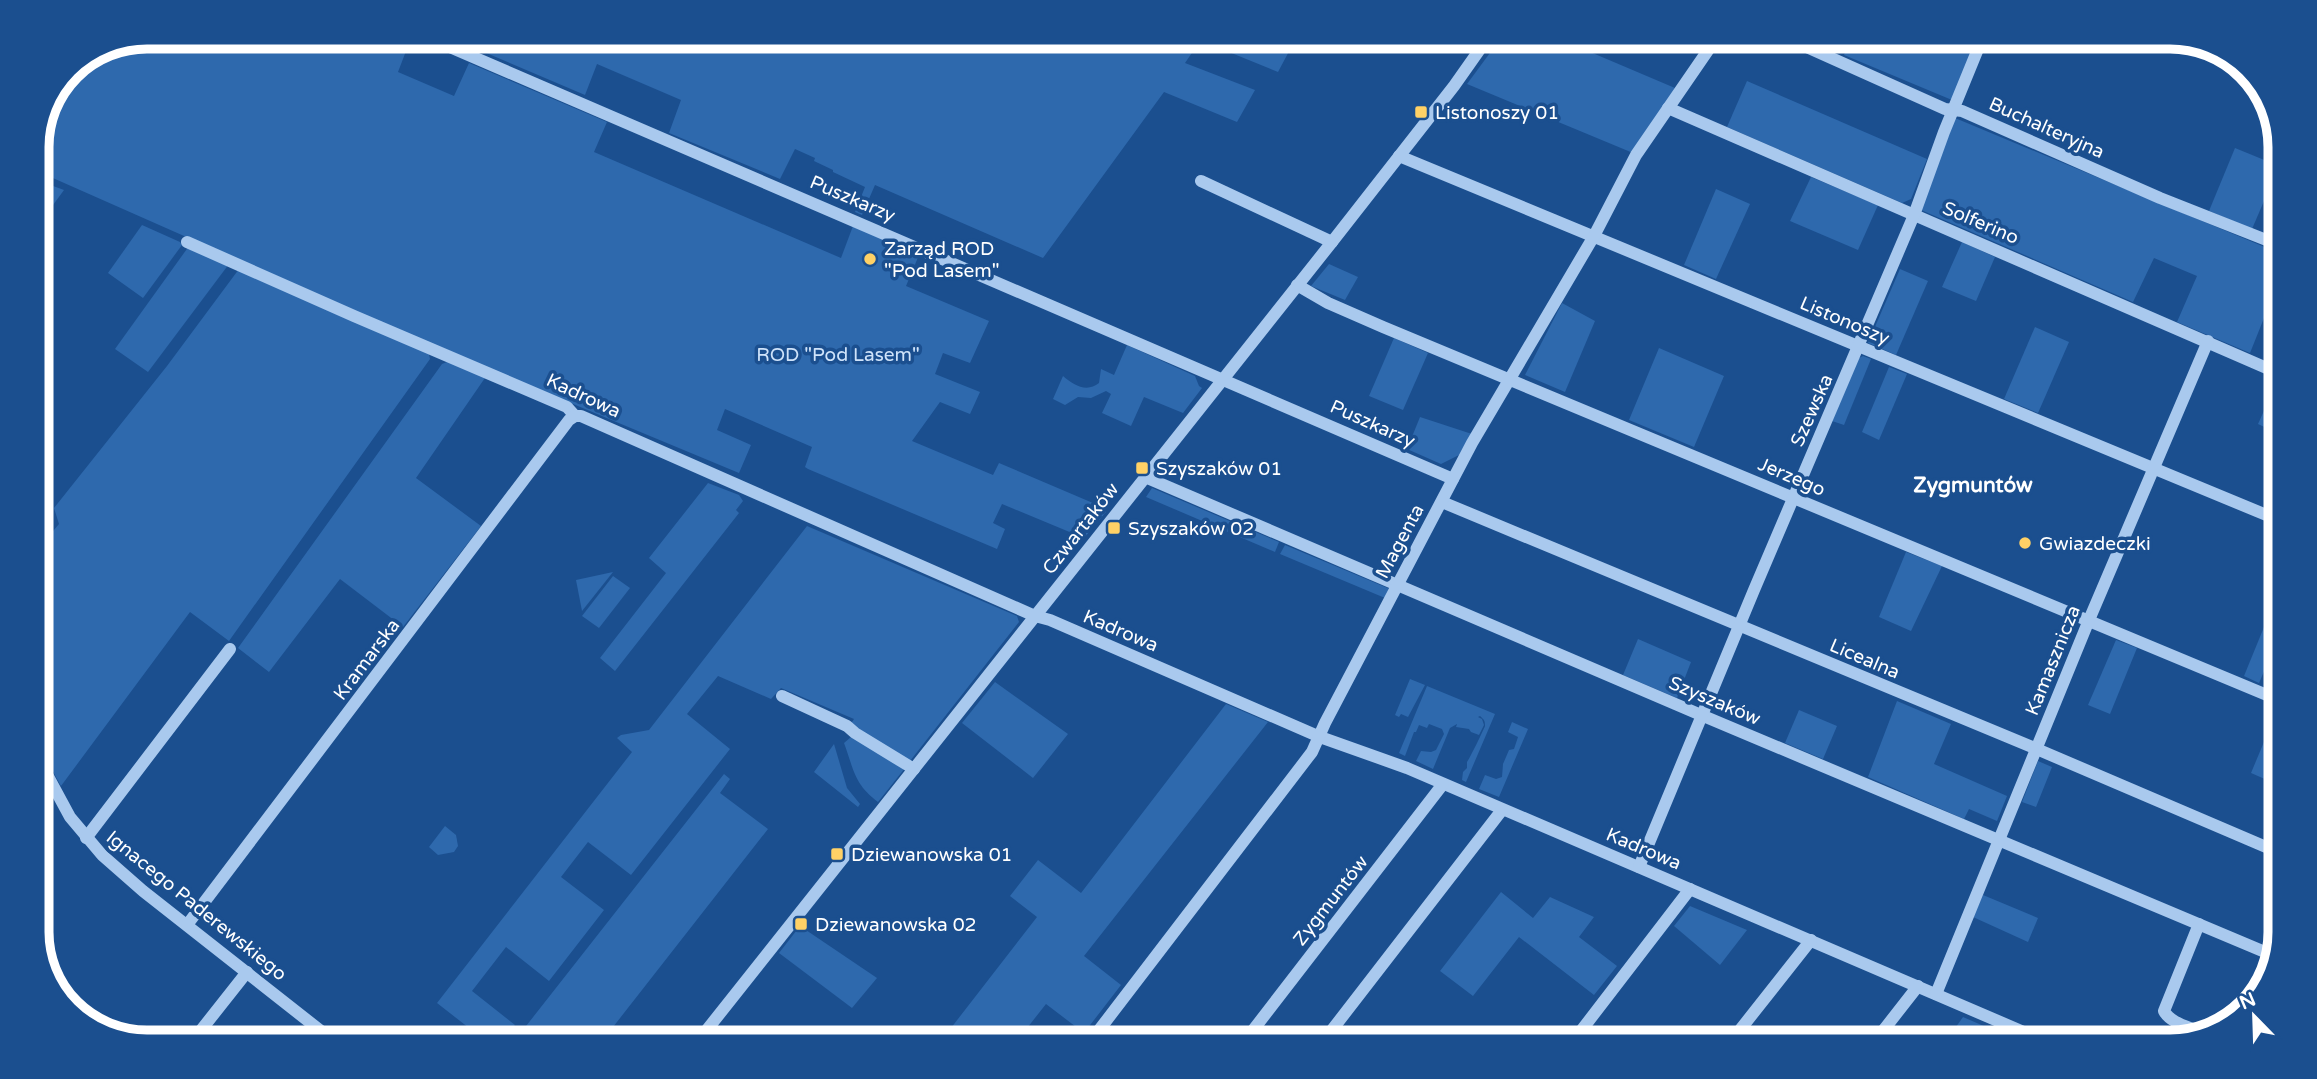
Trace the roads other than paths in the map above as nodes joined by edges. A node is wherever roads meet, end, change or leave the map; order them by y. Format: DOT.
graph roads {
  1 [pos="455,49"];
  2 [pos="1480,49"];
  3 [pos="1709,49"];
  4 [pos="1811,49"];
  5 [pos="1978,49"];
  6 [pos="1668,108"];
  7 [pos="1953,111"];
  8 [pos="1399,156"];
  9 [pos="1201,181"];
  10 [pos="1914,215"];
  11 [pos="1594,236"];
  12 [pos="2268,241"];
  13 [pos="187,242"];
  14 [pos="1332,242"];
  15 [pos="1297,285"];
  16 [pos="2208,341"];
  17 [pos="1859,347"];
  18 [pos="2268,368"];
  19 [pos="1223,379"];
  20 [pos="1511,380"];
  21 [pos="575,416"];
  22 [pos="2153,468"];
  23 [pos="1145,477"];
  24 [pos="1453,479"];
  25 [pos="1794,497"];
  26 [pos="1441,502"];
  27 [pos="2268,516"];
  28 [pos="1398,585"];
  29 [pos="1035,616"];
  30 [pos="2089,620"];
  31 [pos="1739,626"];
  32 [pos="230,649"];
  33 [pos="2268,695"];
  34 [pos="782,696"];
  35 [pos="1701,716"];
  36 [pos="1320,737"];
  37 [pos="2037,749"];
  38 [pos="914,769"];
  39 [pos="49,779"];
  40 [pos="1443,784"];
  41 [pos="1502,810"];
  42 [pos="86,838"];
  43 [pos="1999,839"];
  44 [pos="2268,848"];
  45 [pos="1639,867"];
  46 [pos="1690,889"];
  47 [pos="2199,924"];
  48 [pos="187,925"];
  49 [pos="1811,940"];
  50 [pos="2266,952"];
  51 [pos="247,972"];
  52 [pos="1918,986"];
  53 [pos="1936,994"];
  54 [pos="2190,1028"];
  55 [pos="201,1030"];
  56 [pos="321,1030"];
  57 [pos="707,1030"];
  58 [pos="1099,1030"];
  59 [pos="1253,1030"];
  60 [pos="1332,1030"];
  61 [pos="1582,1030"];
  62 [pos="1740,1030"];
  63 [pos="1884,1030"];
  64 [pos="2019,1030"];
  1 -- 19 [label="street, Puszkarzy"];
  2 -- 8 [label="street, Czwartaków"];
  3 -- 6 [label="street, Magenta"];
  4 -- 7 [label="street, Buchalteryjna"];
  5 -- 7 [label="street, Szewska"];
  6 -- 10 [label="street, Solferino"];
  6 -- 11 [label="street, Magenta"];
  7 -- 10 [label="street, Szewska"];
  7 -- 12 [label="street, Buchalteryjna"];
  8 -- 11 [label="street, Listonoszy"];
  8 -- 14 [label="street, Czwartaków"];
  9 -- 14 [label="street"];
  10 -- 16 [label="street, Solferino"];
  10 -- 17 [label="street, Szewska"];
  11 -- 17 [label="street, Listonoszy"];
  11 -- 20 [label="street, Magenta"];
  13 -- 21 [label="street, Kadrowa"];
  14 -- 15 [label="street, Czwartaków"];
  15 -- 19 [label="street, Czwartaków"];
  15 -- 20 [label="street, Jerzego"];
  16 -- 18 [label="street, Solferino"];
  16 -- 22 [label="street, Kamasznicza"];
  17 -- 22 [label="street, Listonoszy"];
  17 -- 25 [label="street, Szewska"];
  19 -- 23 [label="street, Czwartaków"];
  19 -- 24 [label="street, Puszkarzy"];
  20 -- 24 [label="street, Magenta"];
  20 -- 25 [label="street, Jerzego"];
  21 -- 29 [label="street, Kadrowa"];
  21 -- 48 [label="street, Kramarska"];
  22 -- 27 [label="street, Listonoszy"];
  22 -- 30 [label="street, Kamasznicza"];
  23 -- 28 [label="street, Szyszaków"];
  23 -- 29 [label="street, Czwartaków"];
  24 -- 26 [label="street, Magenta"];
  25 -- 30 [label="street, Jerzego"];
  25 -- 31 [label="street, Szewska"];
  26 -- 28 [label="street, Magenta"];
  26 -- 31 [label="street, Licealna"];
  28 -- 35 [label="street, Szyszaków"];
  28 -- 36 [label="street, Magenta"];
  29 -- 36 [label="street, Kadrowa"];
  29 -- 38 [label="street, Czwartaków"];
  30 -- 33 [label="street, Jerzego"];
  30 -- 37 [label="street, Kamasznicza"];
  31 -- 35 [label="street, Szewska"];
  31 -- 37 [label="street, Licealna"];
  32 -- 42 [label="street"];
  34 -- 38 [label="street"];
  35 -- 43 [label="street, Szyszaków"];
  35 -- 45 [label="street, Szewska"];
  36 -- 40 [label="street, Kadrowa"];
  36 -- 58 [label="street, Magenta"];
  37 -- 43 [label="street, Kamasznicza"];
  37 -- 44 [label="street, Licealna"];
  38 -- 57 [label="street, Czwartaków"];
  39 -- 42 [label="street, Ignacego Paderewskiego"];
  40 -- 41 [label="street, Kadrowa"];
  40 -- 59 [label="street, Zygmuntów"];
  41 -- 45 [label="street, Kadrowa"];
  41 -- 60 [label="street"];
  42 -- 48 [label="street, Ignacego Paderewskiego"];
  43 -- 47 [label="street, Szyszaków"];
  43 -- 53 [label="street, Kamasznicza"];
  45 -- 46 [label="street, Kadrowa"];
  46 -- 49 [label="street, Kadrowa"];
  46 -- 61 [label="street"];
  47 -- 50 [label="street, Szyszaków"];
  47 -- 54 [label="street"];
  48 -- 51 [label="street, Ignacego Paderewskiego"];
  49 -- 52 [label="street, Kadrowa"];
  49 -- 62 [label="street"];
  51 -- 55 [label="street"];
  51 -- 56 [label="street, Ignacego Paderewskiego"];
  52 -- 53 [label="street, Kadrowa"];
  52 -- 63 [label="street"];
  53 -- 64 [label="street, Kadrowa"];
}
